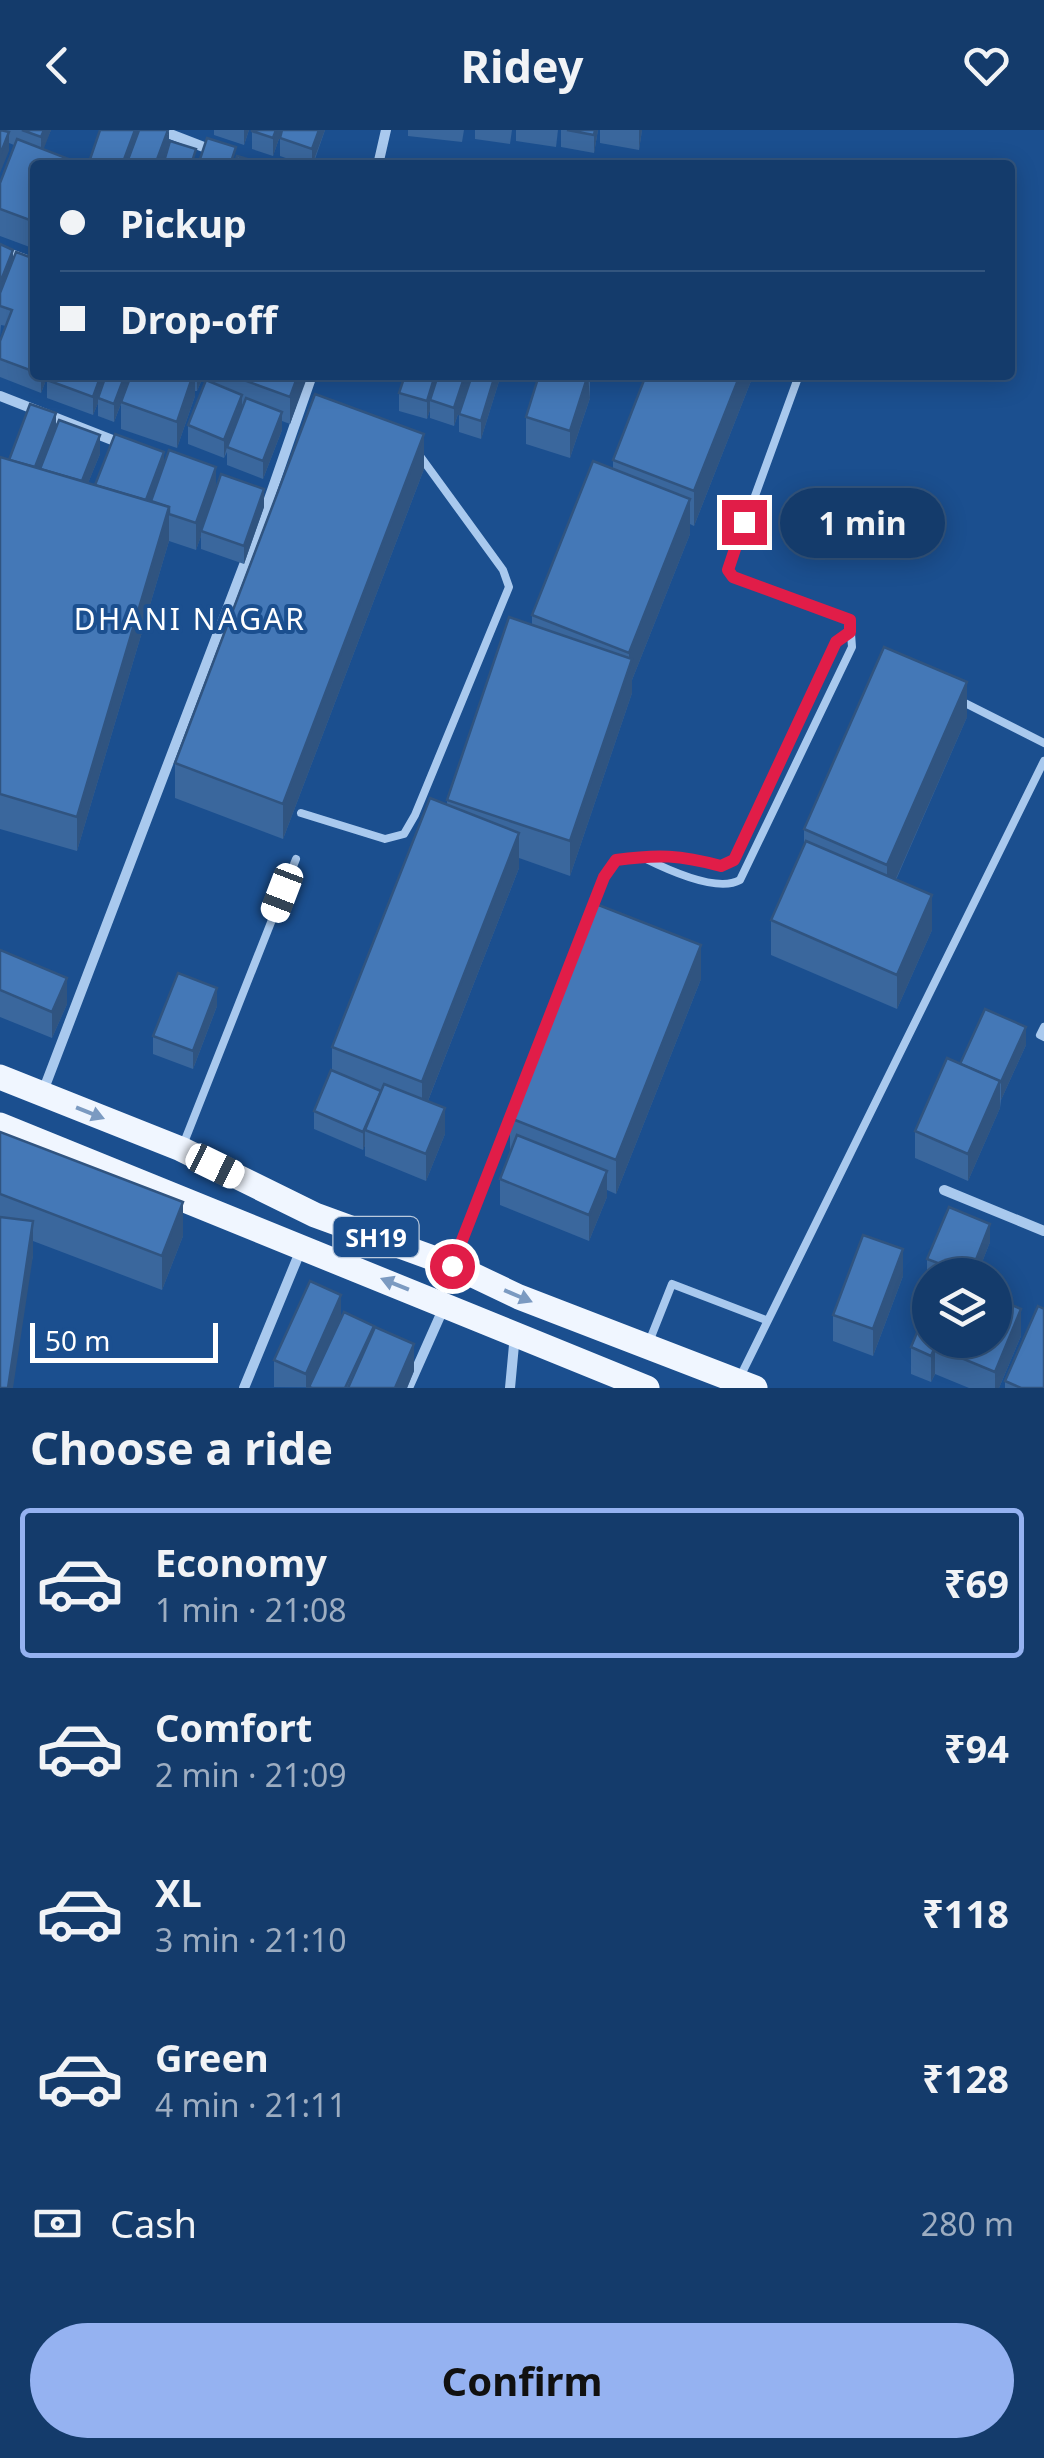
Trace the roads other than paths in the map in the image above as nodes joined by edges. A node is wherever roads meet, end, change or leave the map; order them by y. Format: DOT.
graph roads {
  1 [pos="160,130"];
  2 [pos="386,130"];
  3 [pos="234,158"];
  4 [pos="379,160"];
  5 [pos="0,250"];
  6 [pos="30,260"];
  7 [pos="311,380"];
  8 [pos="797,380"];
  9 [pos="0,396"];
  10 [pos="143,452"];
  11 [pos="418,453"];
  12 [pos="250,494"];
  13 [pos="268,502"];
  14 [pos="850,632"];
  15 [pos="941,692"];
  16 [pos="1044,743"];
  17 [pos="1044,761"];
  18 [pos="301,813"];
  19 [pos="640,856"];
  20 [pos="296,859"];
  21 [pos="1044,1026"];
  22 [pos="1044,1037"];
  23 [pos="0,1077"];
  24 [pos="42,1094"];
  25 [pos="0,1125"];
  26 [pos="182,1150"];
  27 [pos="944,1190"];
  28 [pos="1044,1231"];
  29 [pos="302,1246"];
  30 [pos="452,1266"];
  31 [pos="445,1305"];
  32 [pos="766,1320"];
  33 [pos="515,1334"];
  34 [pos="647,1346"];
  35 [pos="747,1384"];
  36 [pos="244,1388"];
  37 [pos="408,1388"];
  38 [pos="510,1388"];
  39 [pos="647,1388"];
  1 -- 3 [label="street"];
  2 -- 4 [label="street"];
  5 -- 6 [label="street"];
  7 -- 13 [label="street"];
  8 -- 14 [label="lane"];
  9 -- 10 [label="street"];
  11 -- 18 [label="lane"];
  12 -- 13 [label="street"];
  13 -- 24 [label="street"];
  14 -- 19 [label="lane"];
  14 -- 19 [label="lane"];
  15 -- 16 [label="lane"];
  17 -- 32 [label="lane"];
  19 -- 30 [label="lane"];
  20 -- 26 [label="lane"];
  21 -- 22 [label="lane"];
  23 -- 24 [label="main road, SH19"];
  24 -- 26 [label="main road, SH19, one-way"];
  25 -- 29 [label="main road, SH19"];
  26 -- 30 [label="main road, SH19"];
  27 -- 28 [label="street"];
  31 -- 29 [label="main road, SH19, one-way"];
  29 -- 36 [label="street"];
  30 -- 34 [label="main road, SH19, one-way"];
  31 -- 33 [label="main road, SH19"];
  31 -- 37 [label="street"];
  32 -- 34 [label="lane"];
  32 -- 35 [label="lane"];
  33 -- 38 [label="street"];
  33 -- 39 [label="main road, SH19"];
  34 -- 35 [label="main road, SH19"];
}
